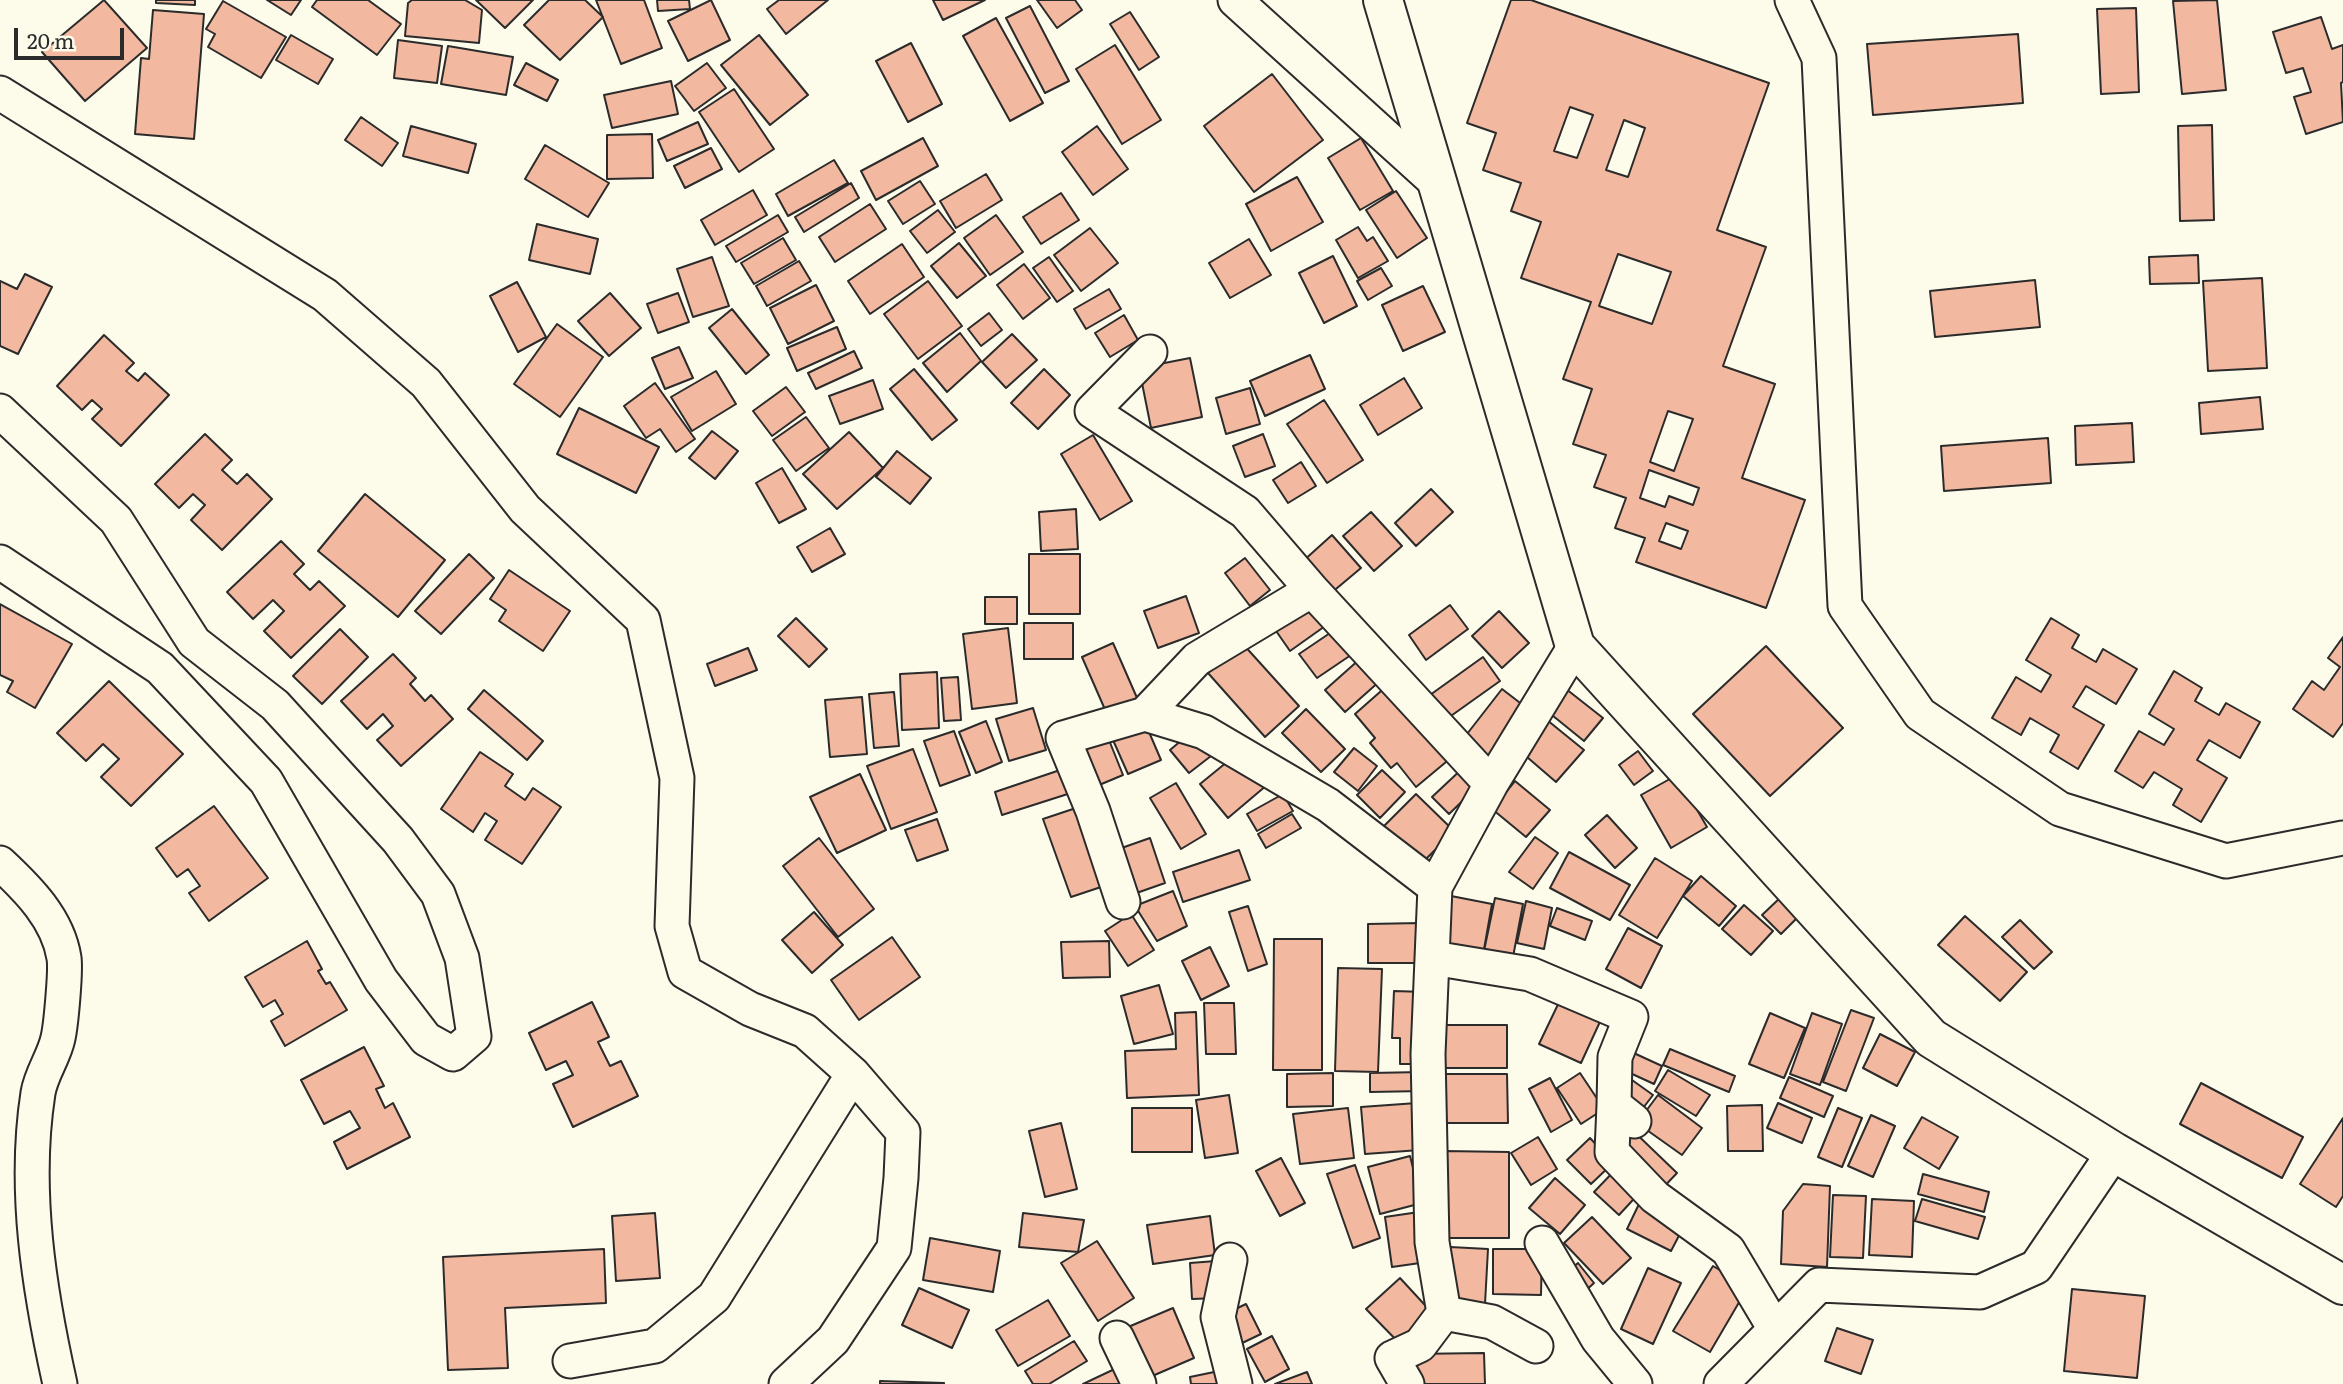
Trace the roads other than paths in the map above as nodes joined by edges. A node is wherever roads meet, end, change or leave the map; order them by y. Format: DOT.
graph roads {
  1 [pos="1235,0"];
  2 [pos="1383,0"];
  3 [pos="1792,0"];
  4 [pos="0,93"];
  5 [pos="1438,184"];
  6 [pos="1150,352"];
  7 [pos="0,411"];
  8 [pos="0,562"];
  9 [pos="1312,590"];
  10 [pos="194,642"];
  11 [pos="1575,646"];
  12 [pos="160,668"];
  13 [pos="1145,714"];
  14 [pos="1491,784"];
  15 [pos="2343,838"];
  16 [pos="0,863"];
  17 [pos="1435,887"];
  18 [pos="1123,902"];
  19 [pos="1433,958"];
  20 [pos="853,1074"];
  21 [pos="2114,1152"];
  22 [pos="1542,1243"];
  23 [pos="1230,1260"];
  24 [pos="2343,1285"];
  25 [pos="1444,1313"];
  26 [pos="1775,1329"];
  27 [pos="1117,1338"];
  28 [pos="1536,1346"];
  29 [pos="570,1361"];
  30 [pos="60,1384"];
  31 [pos="786,1384"];
  32 [pos="1139,1384"];
  33 [pos="1235,1384"];
  34 [pos="1407,1384"];
  35 [pos="1635,1384"];
  36 [pos="1721,1384"];
  1 -- 5 [label="street"];
  2 -- 5 [label="street"];
  3 -- 15 [label="street"];
  4 -- 20 [label="street"];
  5 -- 11 [label="street"];
  6 -- 9 [label="street"];
  7 -- 10 [label="street"];
  8 -- 12 [label="street"];
  9 -- 13 [label="street"];
  9 -- 14 [label="street"];
  10 -- 12 [label="street"];
  10 -- 12 [label="street"];
  11 -- 14 [label="street"];
  11 -- 21 [label="street"];
  13 -- 17 [label="street"];
  13 -- 18 [label="street"];
  14 -- 17 [label="street"];
  16 -- 30 [label="street"];
  17 -- 19 [label="street"];
  19 -- 25 [label="street"];
  19 -- 26 [label="street"];
  20 -- 29 [label="street"];
  20 -- 31 [label="street"];
  21 -- 24 [label="street"];
  21 -- 26 [label="street"];
  22 -- 35 [label="street"];
  23 -- 33 [label="street"];
  25 -- 28 [label="street"];
  25 -- 34 [label="street"];
  26 -- 36 [label="street"];
  27 -- 32 [label="street"];
}
